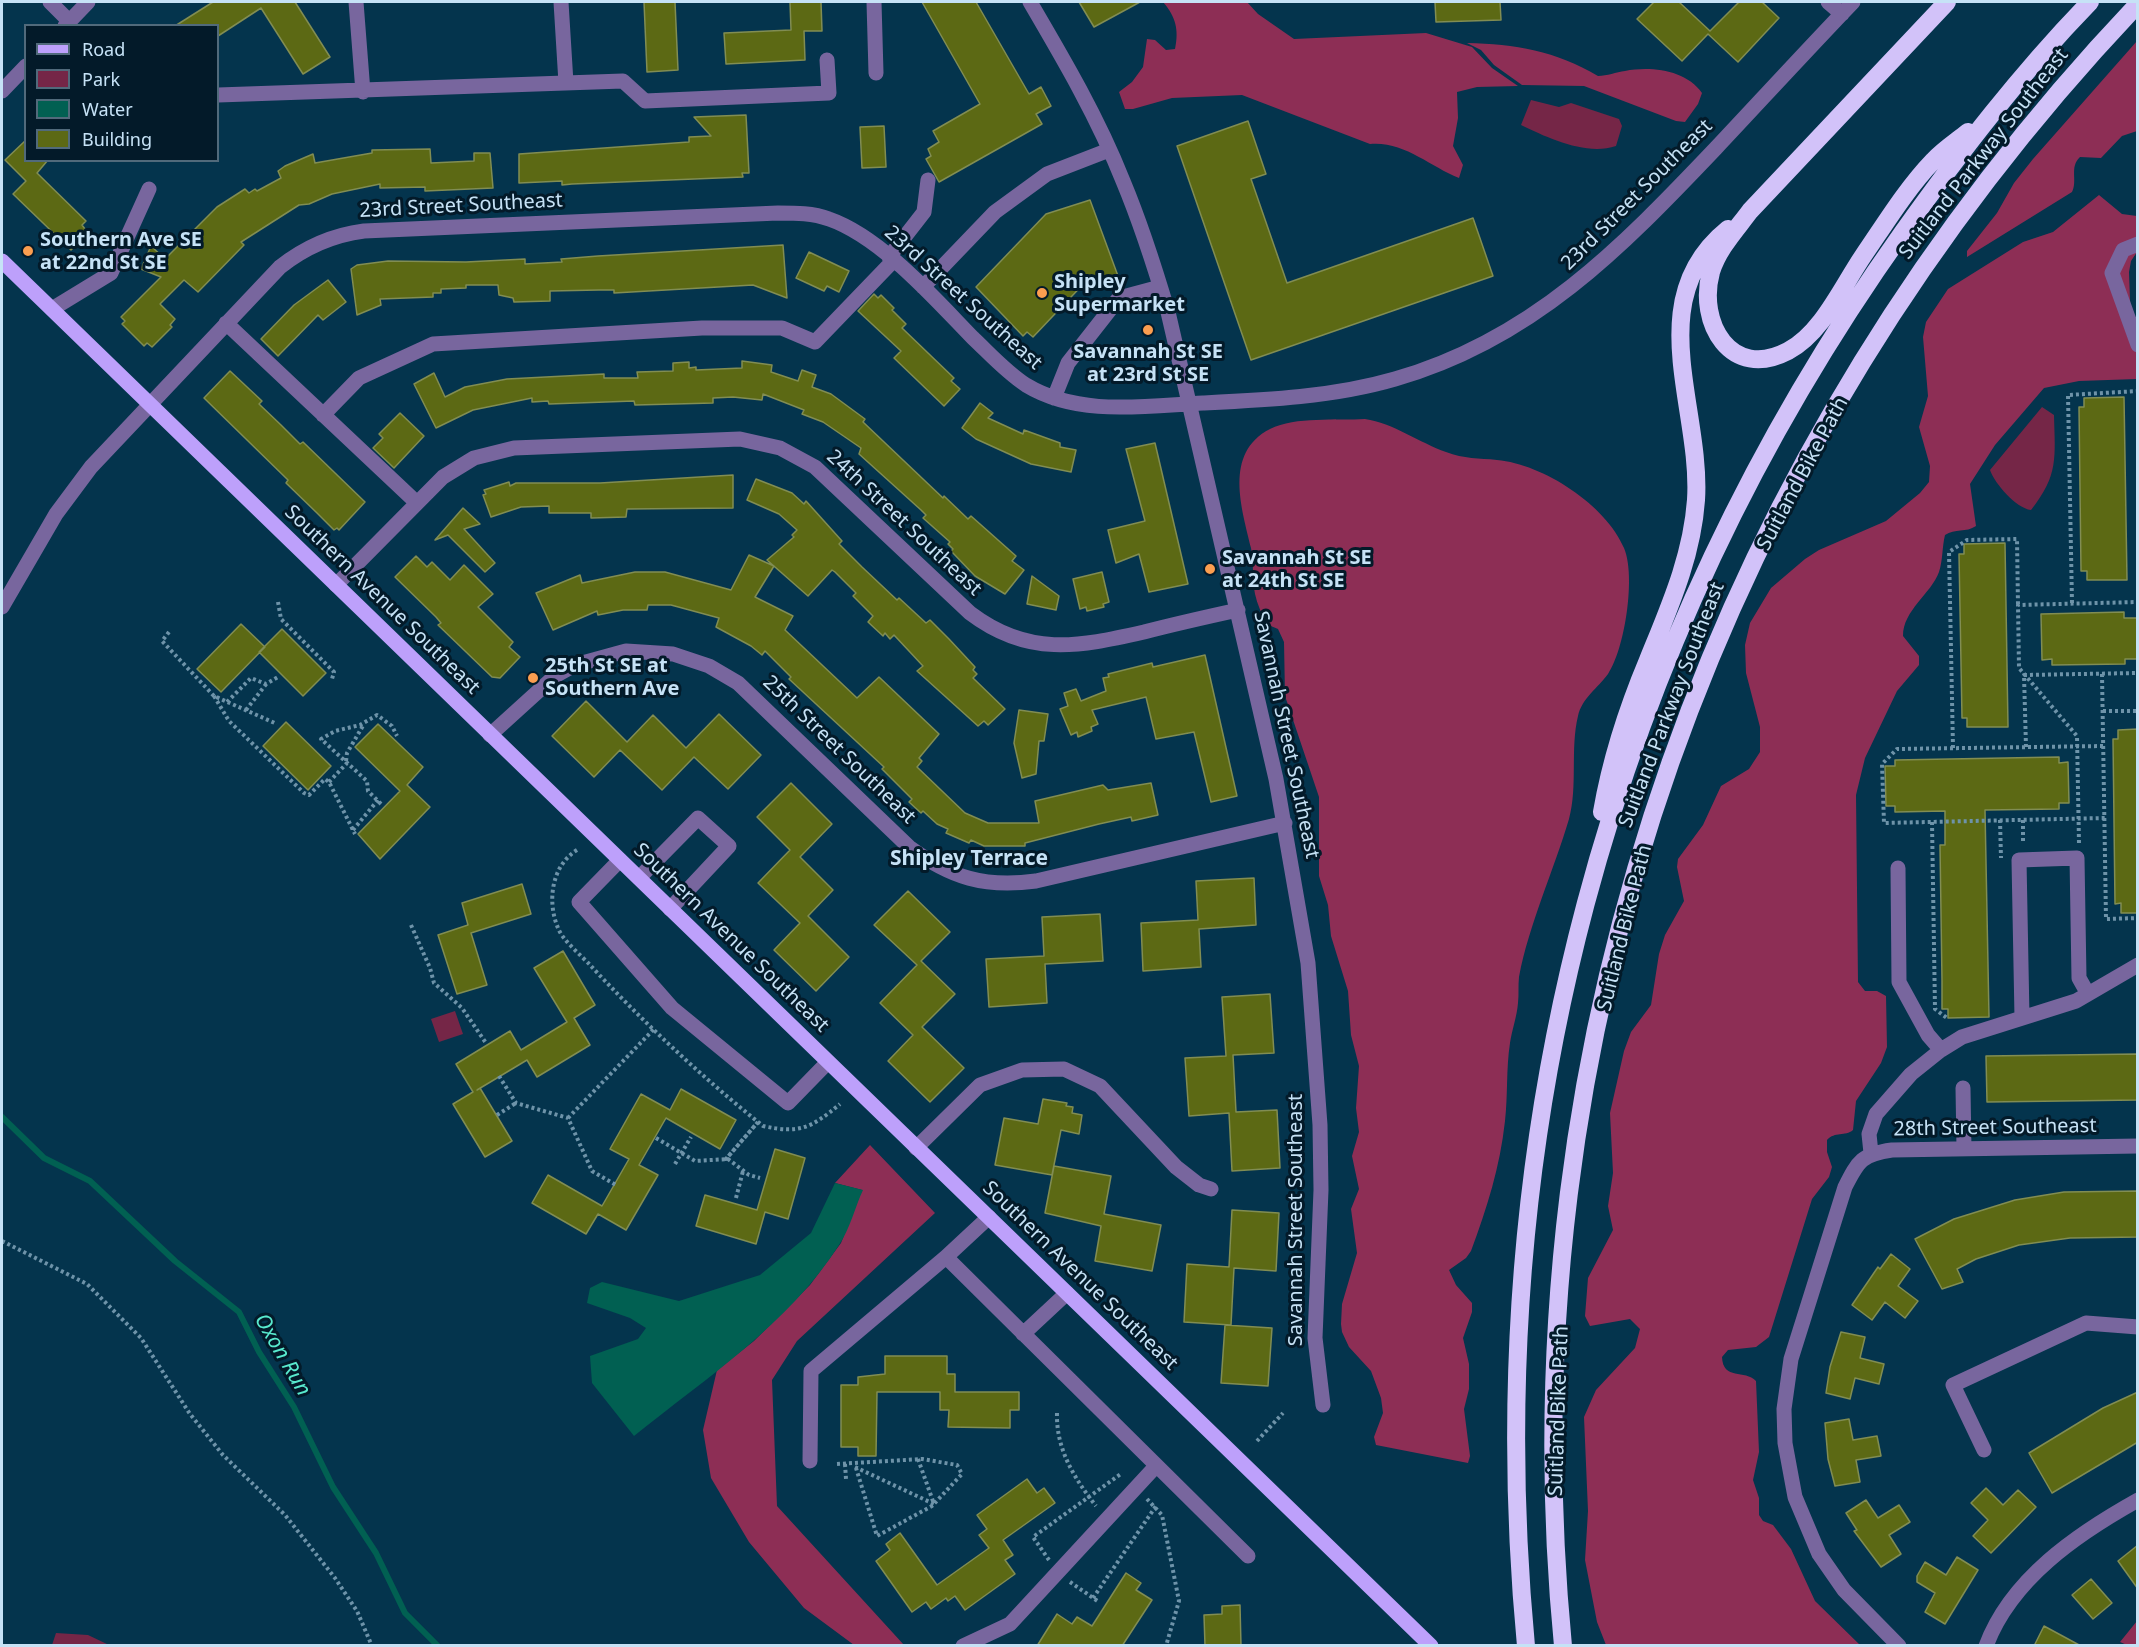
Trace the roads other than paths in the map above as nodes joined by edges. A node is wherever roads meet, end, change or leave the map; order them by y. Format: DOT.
graph roads {
  1 [pos="50,2"];
  2 [pos="88,2"];
  3 [pos="356,2"];
  4 [pos="561,2"];
  5 [pos="874,2"];
  6 [pos="1030,2"];
  7 [pos="1828,2"];
  8 [pos="1853,2"];
  9 [pos="1947,2"];
  10 [pos="2090,2"];
  11 [pos="2138,4"];
  12 [pos="1842,14"];
  13 [pos="67,23"];
  14 [pos="827,60"];
  15 [pos="24,68"];
  16 [pos="876,73"];
  17 [pos="566,83"];
  18 [pos="2,91"];
  19 [pos="363,92"];
  20 [pos="219,96"];
  21 [pos="1997,107"];
  22 [pos="1109,150"];
  23 [pos="928,180"];
  24 [pos="149,189"];
  25 [pos="1750,211"];
  26 [pos="2138,244"];
  27 [pos="891,259"];
  28 [pos="2,261"];
  29 [pos="923,287"];
  30 [pos="1160,287"];
  31 [pos="52,309"];
  32 [pos="226,322"];
  33 [pos="2138,345"];
  34 [pos="1054,398"];
  35 [pos="149,403"];
  36 [pos="1188,404"];
  37 [pos="323,415"];
  38 [pos="417,503"];
  39 [pos="336,585"];
  40 [pos="2,607"];
  41 [pos="1238,610"];
  42 [pos="490,735"];
  43 [pos="1285,823"];
  44 [pos="620,860"];
  45 [pos="1898,868"];
  46 [pos="639,878"];
  47 [pos="1585,904"];
  48 [pos="670,909"];
  49 [pos="2138,965"];
  50 [pos="2088,994"];
  51 [pos="2022,1018"];
  52 [pos="1941,1050"];
  53 [pos="828,1062"];
  54 [pos="1963,1088"];
  55 [pos="2138,1146"];
  56 [pos="916,1148"];
  57 [pos="1964,1149"];
  58 [pos="1871,1153"];
  59 [pos="1211,1189"];
  60 [pos="988,1217"];
  61 [pos="945,1257"];
  62 [pos="1067,1293"];
  63 [pos="2138,1327"];
  64 [pos="1023,1334"];
  65 [pos="1323,1405"];
  66 [pos="1983,1450"];
  67 [pos="810,1461"];
  68 [pos="1156,1466"];
  69 [pos="2138,1500"];
  70 [pos="1248,1556"];
  71 [pos="963,1646"];
  72 [pos="1431,1646"];
  73 [pos="1526,1646"];
  74 [pos="1563,1646"];
  75 [pos="1899,1646"];
  76 [pos="1986,1646"];
  1 -- 13 [label="street"];
  2 -- 13 [label="street"];
  3 -- 19 [label="street"];
  4 -- 17 [label="street"];
  5 -- 16 [label="street"];
  6 -- 22 [label="street, Savannah Street Southeast"];
  7 -- 12 [label="street"];
  8 -- 12 [label="street, 23rd Street Southeast"];
  9 -- 25 [label="highway"];
  10 -- 21 [label="highway, Suitland Parkway Southeast"];
  11 -- 74 [label="highway, Suitland Parkway Southeast"];
  12 -- 36 [label="street, 23rd Street Southeast"];
  14 -- 17 [label="street"];
  15 -- 18 [label="street"];
  17 -- 19 [label="street"];
  19 -- 20 [label="street"];
  21 -- 25 [label="highway"];
  21 -- 47 [label="highway, Suitland Parkway Southeast"];
  22 -- 29 [label="street"];
  22 -- 30 [label="street, Savannah Street Southeast"];
  23 -- 27 [label="street"];
  24 -- 31 [label="street"];
  25 -- 47 [label="highway"];
  26 -- 33 [label="street"];
  27 -- 29 [label="street, 23rd Street Southeast"];
  27 -- 32 [label="street, 23rd Street Southeast"];
  27 -- 37 [label="street"];
  28 -- 31 [label="main road, Southern Avenue Southeast"];
  29 -- 34 [label="street, 23rd Street Southeast"];
  30 -- 34 [label="street"];
  30 -- 36 [label="street, Savannah Street Southeast"];
  31 -- 35 [label="main road, Southern Avenue Southeast"];
  32 -- 35 [label="street, 23rd Street Southeast"];
  32 -- 37 [label="street"];
  34 -- 36 [label="street, 23rd Street Southeast"];
  35 -- 39 [label="main road, Southern Avenue Southeast"];
  35 -- 40 [label="street, 23rd Street Southeast"];
  36 -- 41 [label="street, Savannah Street Southeast"];
  37 -- 38 [label="street"];
  38 -- 39 [label="street, 24th Street Southeast"];
  38 -- 41 [label="street, 24th Street Southeast"];
  39 -- 42 [label="main road, Southern Avenue Southeast"];
  41 -- 43 [label="street, Savannah Street Southeast"];
  42 -- 43 [label="street, 25th Street Southeast"];
  42 -- 44 [label="main road, Southern Avenue Southeast"];
  43 -- 65 [label="street, Savannah Street Southeast"];
  44 -- 46 [label="main road, Southern Avenue Southeast"];
  44 -- 53 [label="street"];
  45 -- 52 [label="street"];
  46 -- 48 [label="main road, Southern Avenue Southeast"];
  46 -- 48 [label="street"];
  47 -- 73 [label="highway, Suitland Parkway Southeast"];
  48 -- 53 [label="main road, Southern Avenue Southeast"];
  49 -- 50 [label="street"];
  50 -- 51 [label="street"];
  50 -- 51 [label="street"];
  51 -- 52 [label="street"];
  52 -- 58 [label="street"];
  53 -- 56 [label="main road, Southern Avenue Southeast"];
  54 -- 57 [label="street"];
  55 -- 57 [label="street, 28th Street Southeast"];
  56 -- 59 [label="street"];
  56 -- 60 [label="main road, Southern Avenue Southeast"];
  57 -- 58 [label="street, 28th Street Southeast"];
  58 -- 75 [label="street, 28th Street Southeast"];
  60 -- 61 [label="street"];
  60 -- 62 [label="main road, Southern Avenue Southeast"];
  61 -- 64 [label="street"];
  61 -- 67 [label="street"];
  62 -- 64 [label="street"];
  62 -- 72 [label="main road, Southern Avenue Southeast"];
  63 -- 66 [label="street"];
  64 -- 68 [label="street"];
  68 -- 70 [label="street"];
  68 -- 71 [label="street"];
  69 -- 76 [label="street"];
}
